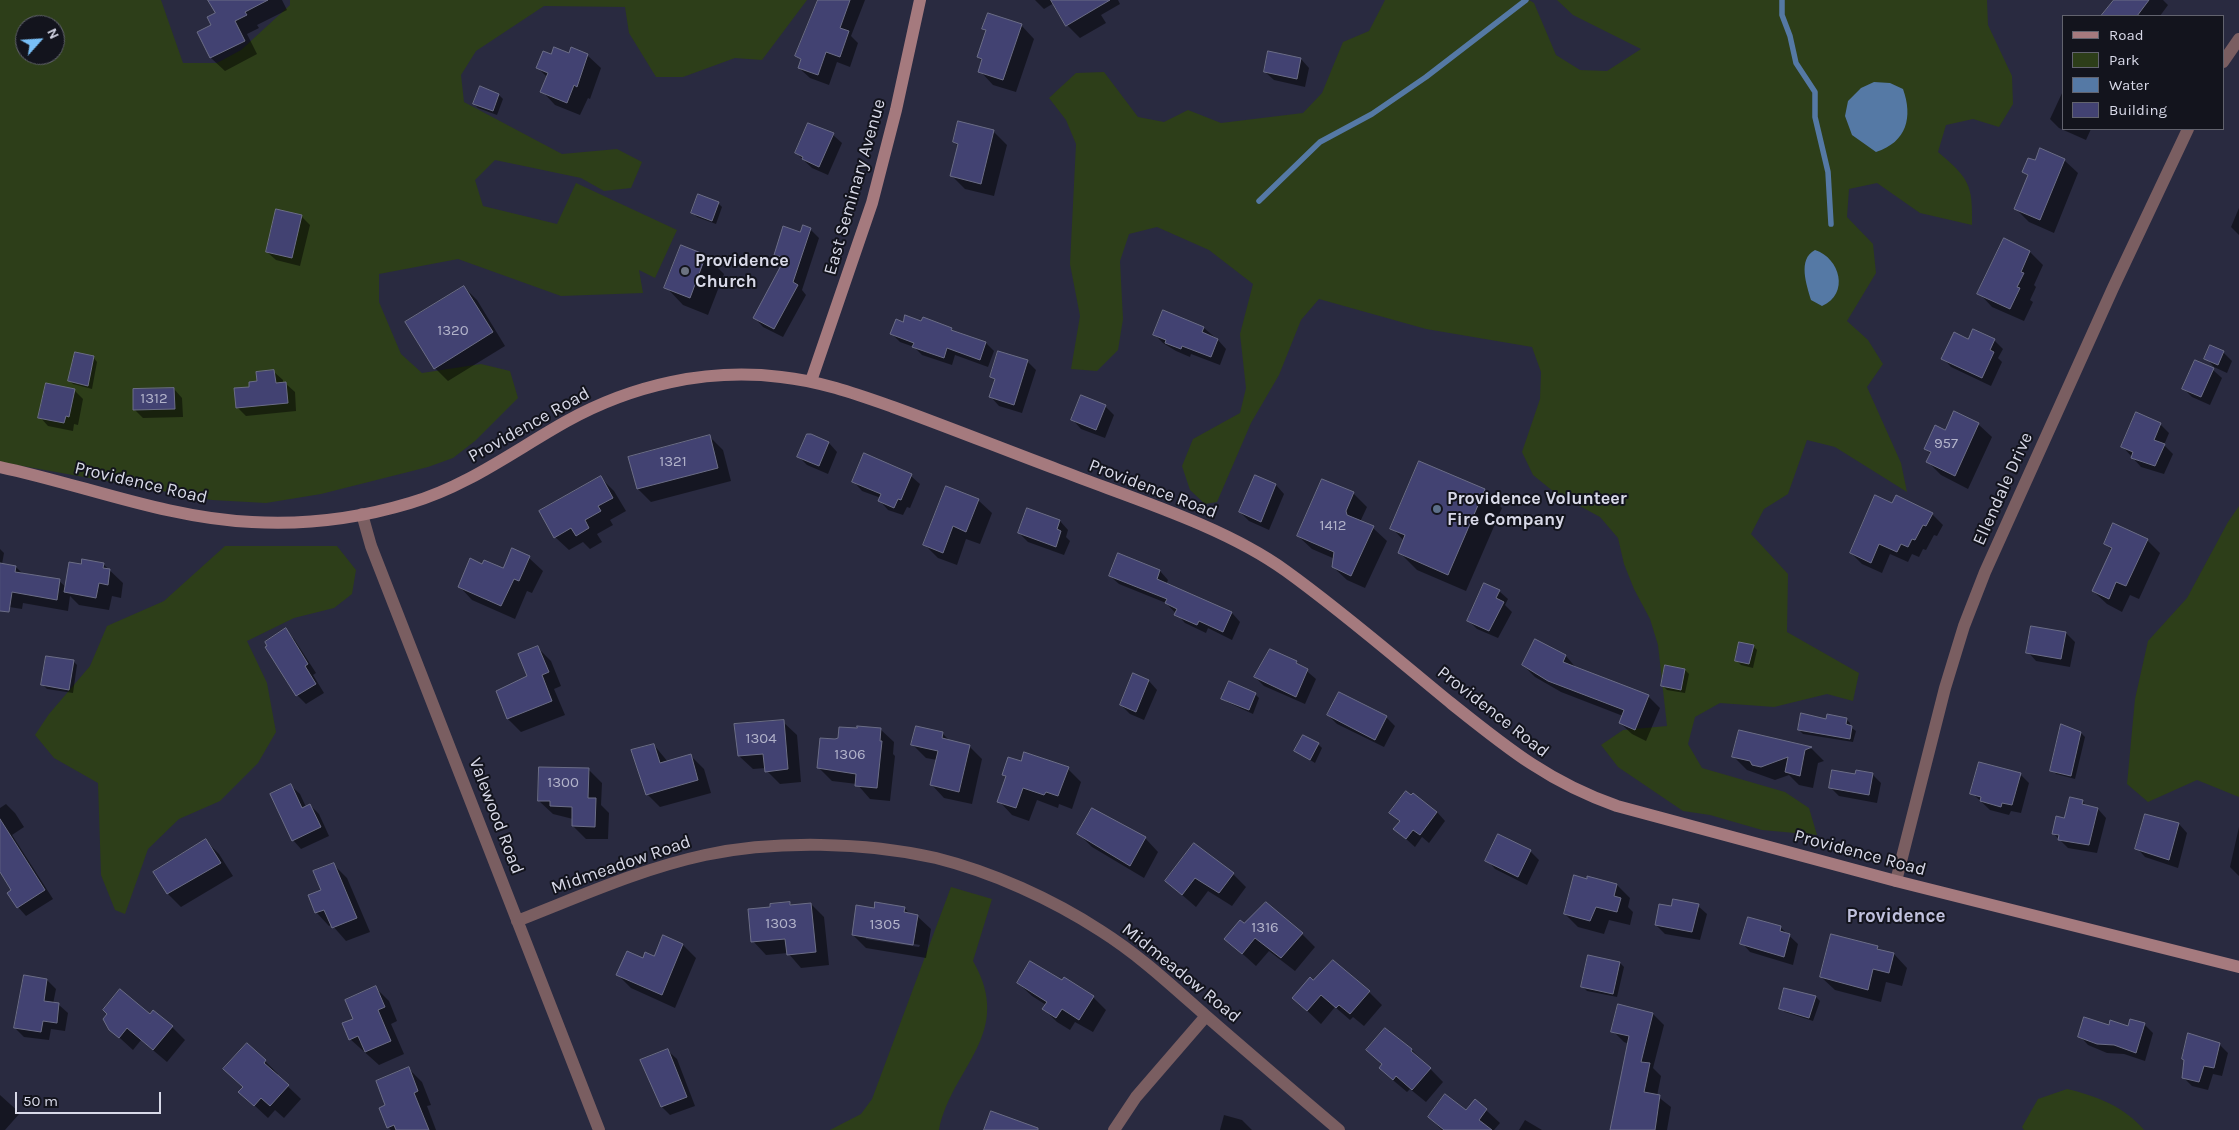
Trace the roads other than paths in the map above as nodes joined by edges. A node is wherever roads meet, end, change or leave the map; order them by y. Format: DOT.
graph roads {
  1 [pos="920,0"];
  2 [pos="2239,38"];
  3 [pos="2224,60"];
  4 [pos="2188,130"];
  5 [pos="811,381"];
  6 [pos="0,467"];
  7 [pos="362,514"];
  8 [pos="1896,881"];
  9 [pos="517,921"];
  10 [pos="2239,967"];
  11 [pos="1206,1016"];
  12 [pos="599,1130"];
  13 [pos="1114,1130"];
  14 [pos="1339,1130"];
  1 -- 5 [label="street, East Seminary Avenue"];
  2 -- 3 [label="street"];
  4 -- 8 [label="street, Ellendale Drive"];
  5 -- 7 [label="street, Providence Road"];
  5 -- 8 [label="street, Providence Road"];
  6 -- 7 [label="street, Providence Road"];
  7 -- 9 [label="street, Valewood Road"];
  8 -- 10 [label="street, Providence Road"];
  9 -- 11 [label="street, Midmeadow Road"];
  9 -- 12 [label="street, Valewood Road"];
  11 -- 13 [label="street"];
  11 -- 14 [label="street, Midmeadow Road"];
}
